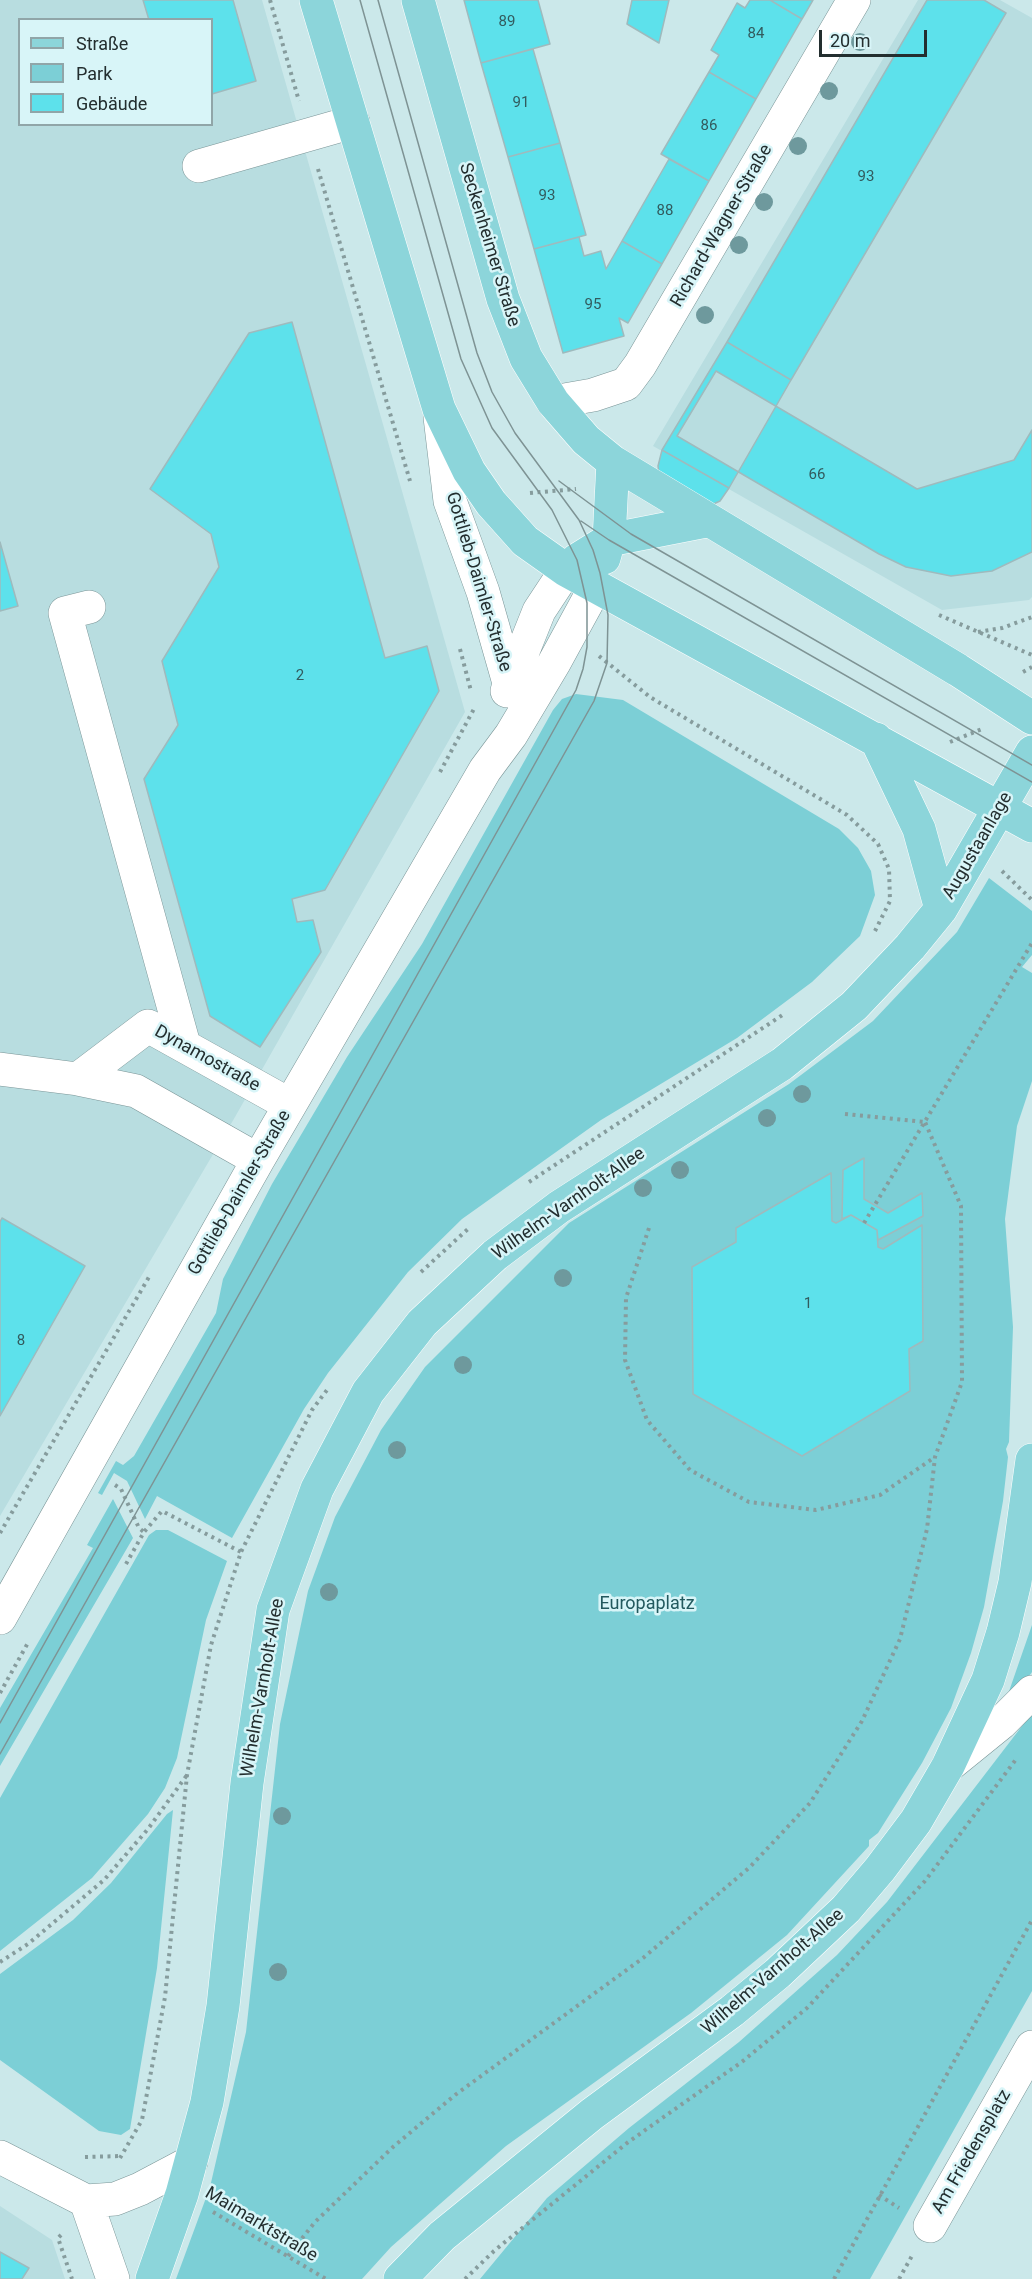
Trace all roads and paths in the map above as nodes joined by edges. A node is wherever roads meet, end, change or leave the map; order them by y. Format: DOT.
graph roads {
  1 [pos="270,0"];
  2 [pos="316,0"];
  3 [pos="418,0"];
  4 [pos="854,0"];
  5 [pos="353,122"];
  6 [pos="308,134"];
  7 [pos="199,166"];
  8 [pos="553,402"];
  9 [pos="439,409"];
  10 [pos="613,462"];
  11 [pos="579,489"];
  12 [pos="413,492"];
  13 [pos="520,494"];
  14 [pos="706,520"];
  15 [pos="609,540"];
  16 [pos="567,570"];
  17 [pos="596,586"];
  18 [pos="88,607"];
  19 [pos="934,612"];
  20 [pos="1032,617"];
  21 [pos="976,632"];
  22 [pos="1032,655"];
  23 [pos="1032,667"];
  24 [pos="509,683"];
  25 [pos="991,692"];
  26 [pos="650,697"];
  27 [pos="1032,718"];
  28 [pos="984,729"];
  29 [pos="876,739"];
  30 [pos="941,746"];
  31 [pos="1032,752"];
  32 [pos="485,770"];
  33 [pos="1000,808"];
  34 [pos="1032,826"];
  35 [pos="879,844"];
  36 [pos="941,909"];
  37 [pos="1032,943"];
  38 [pos="126,1043"];
  39 [pos="184,1045"];
  40 [pos="0,1069"];
  41 [pos="78,1079"];
  42 [pos="136,1091"];
  43 [pos="290,1105"];
  44 [pos="845,1114"];
  45 [pos="925,1122"];
  46 [pos="258,1160"];
  47 [pos="864,1222"];
  48 [pos="649,1228"];
  49 [pos="935,1457"];
  50 [pos="1032,1460"];
  51 [pos="115,1485"];
  52 [pos="144,1532"];
  53 [pos="241,1552"];
  54 [pos="126,1564"];
  55 [pos="0,1618"];
  56 [pos="1032,1692"];
  57 [pos="948,1766"];
  58 [pos="1032,1920"];
  59 [pos="0,1962"];
  60 [pos="1032,2047"];
  61 [pos="0,2157"];
  62 [pos="85,2157"];
  63 [pos="191,2162"];
  64 [pos="182,2194"];
  65 [pos="86,2201"];
  66 [pos="930,2226"];
  67 [pos="288,2256"];
  68 [pos="113,2279"];
  69 [pos="152,2279"];
  70 [pos="326,2279"];
  71 [pos="400,2279"];
  72 [pos="834,2279"];
  1 -- 6 [label="path"];
  2 -- 5 [label="main road"];
  3 -- 8 [label="main road, Seckenheimer Straße"];
  4 -- 8 [label="street, Richard-Wagner-Straße"];
  5 -- 6 [label="street"];
  5 -- 9 [label="main road"];
  6 -- 7 [label="street"];
  6 -- 12 [label="path"];
  8 -- 10 [label="main road, Seckenheimer Straße"];
  9 -- 16 [label="main road"];
  9 -- 24 [label="street, Gottlieb-Daimler-Straße"];
  10 -- 14 [label="main road, Seckenheimer Straße"];
  10 -- 15 [label="main road"];
  11 -- 13 [label="path"];
  14 -- 15 [label="main road"];
  14 -- 25 [label="main road, Seckenheimer Straße"];
  15 -- 16 [label="main road"];
  15 -- 17 [label="main road"];
  16 -- 17 [label="main road"];
  16 -- 24 [label="street, Gottlieb-Daimler-Straße"];
  17 -- 29 [label="main road"];
  17 -- 32 [label="street, Gottlieb-Daimler-Straße"];
  18 -- 39 [label="street"];
  19 -- 21 [label="path"];
  20 -- 21 [label="path"];
  21 -- 22 [label="path"];
  23 -- 25 [label="path"];
  24 -- 32 [label="street, Gottlieb-Daimler-Straße"];
  25 -- 27 [label="main road, Seckenheimer Straße"];
  26 -- 35 [label="path"];
  28 -- 30 [label="path"];
  29 -- 33 [label="main road"];
  29 -- 36 [label="main road"];
  31 -- 33 [label="main road, Augustaanlage"];
  32 -- 43 [label="street, Gottlieb-Daimler-Straße"];
  33 -- 34 [label="main road"];
  33 -- 36 [label="main road, Augustaanlage"];
  36 -- 63 [label="main road, Wilhelm-Varnholt-Allee"];
  37 -- 45 [label="path"];
  38 -- 39 [label="street, Dynamostraße"];
  38 -- 41 [label="street, Dynamostraße"];
  38 -- 42 [label="street, Dynamostraße"];
  39 -- 43 [label="street, Dynamostraße"];
  40 -- 41 [label="street"];
  41 -- 42 [label="street"];
  42 -- 46 [label="street"];
  43 -- 46 [label="street, Gottlieb-Daimler-Straße"];
  44 -- 45 [label="path"];
  45 -- 47 [label="path"];
  45 -- 49 [label="path"];
  46 -- 55 [label="street, Gottlieb-Daimler-Straße"];
  48 -- 49 [label="path"];
  49 -- 67 [label="path"];
  50 -- 57 [label="main road, Wilhelm-Varnholt-Allee"];
  51 -- 52 [label="path"];
  52 -- 53 [label="path"];
  52 -- 54 [label="path"];
  56 -- 57 [label="street"];
  57 -- 71 [label="main road, Wilhelm-Varnholt-Allee"];
  58 -- 72 [label="path"];
  59 -- 62 [label="path"];
  60 -- 66 [label="street, Am Friedensplatz"];
  61 -- 65 [label="street"];
  63 -- 64 [label="main road, Wilhelm-Varnholt-Allee"];
  63 -- 65 [label="street"];
  64 -- 67 [label="path, Maimarktstraße"];
  64 -- 69 [label="main road, Wilhelm-Varnholt-Allee"];
  65 -- 68 [label="street"];
  67 -- 70 [label="path, Maimarktstraße"];
}
